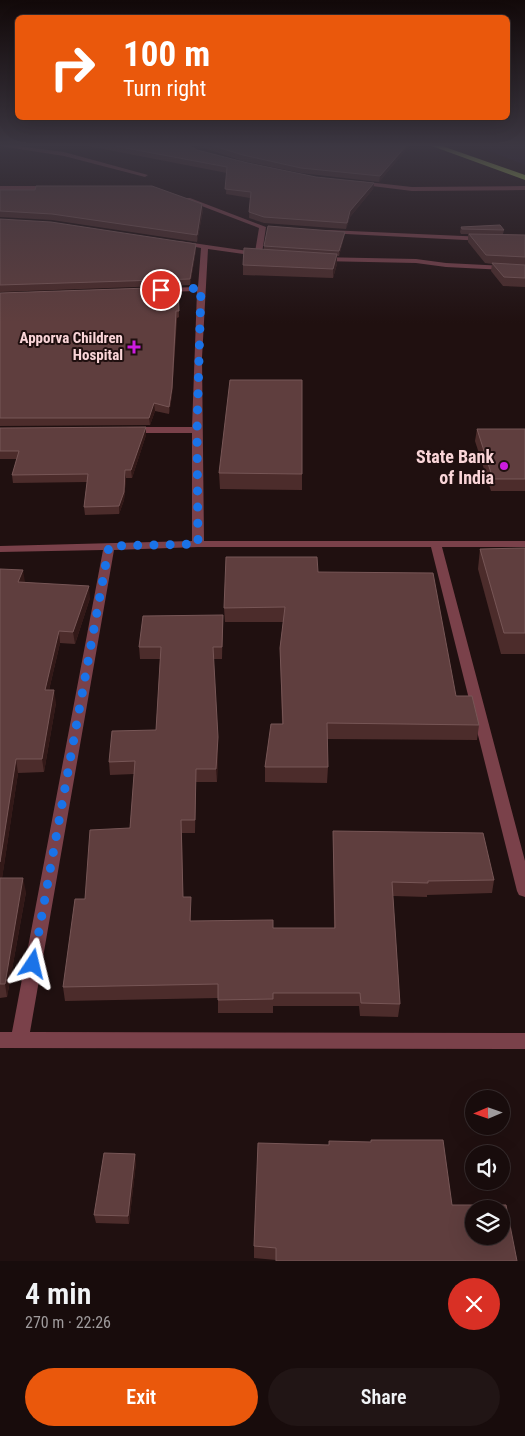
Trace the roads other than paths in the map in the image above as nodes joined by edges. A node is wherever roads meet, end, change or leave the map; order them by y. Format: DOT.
graph roads {
  1 [pos="203,205"];
  2 [pos="263,227"];
  3 [pos="273,228"];
  4 [pos="320,231"];
  5 [pos="497,240"];
  6 [pos="166,241"];
  7 [pos="205,247"];
  8 [pos="258,255"];
  9 [pos="267,255"];
  10 [pos="313,258"];
  11 [pos="525,269"];
  12 [pos="201,288"];
  13 [pos="151,290"];
  14 [pos="118,430"];
  15 [pos="197,430"];
  16 [pos="198,544"];
  17 [pos="525,544"];
  18 [pos="436,545"];
  19 [pos="109,546"];
  20 [pos="0,549"];
  21 [pos="525,891"];
  22 [pos="0,1040"];
  23 [pos="20,1040"];
  24 [pos="525,1041"];
  1 -- 2 [label="street"];
  2 -- 3 [label="street"];
  2 -- 8 [label="street"];
  4 -- 5 [label="street"];
  6 -- 7 [label="street"];
  7 -- 8 [label="street"];
  7 -- 12 [label="street"];
  8 -- 9 [label="street"];
  10 -- 11 [label="street"];
  12 -- 13 [label="street"];
  12 -- 15 [label="street"];
  14 -- 15 [label="street"];
  15 -- 16 [label="street"];
  16 -- 18 [label="street"];
  16 -- 19 [label="street"];
  17 -- 18 [label="street"];
  18 -- 21 [label="street"];
  19 -- 20 [label="street"];
  19 -- 23 [label="street"];
  22 -- 23 [label="street"];
  23 -- 24 [label="street"];
}
